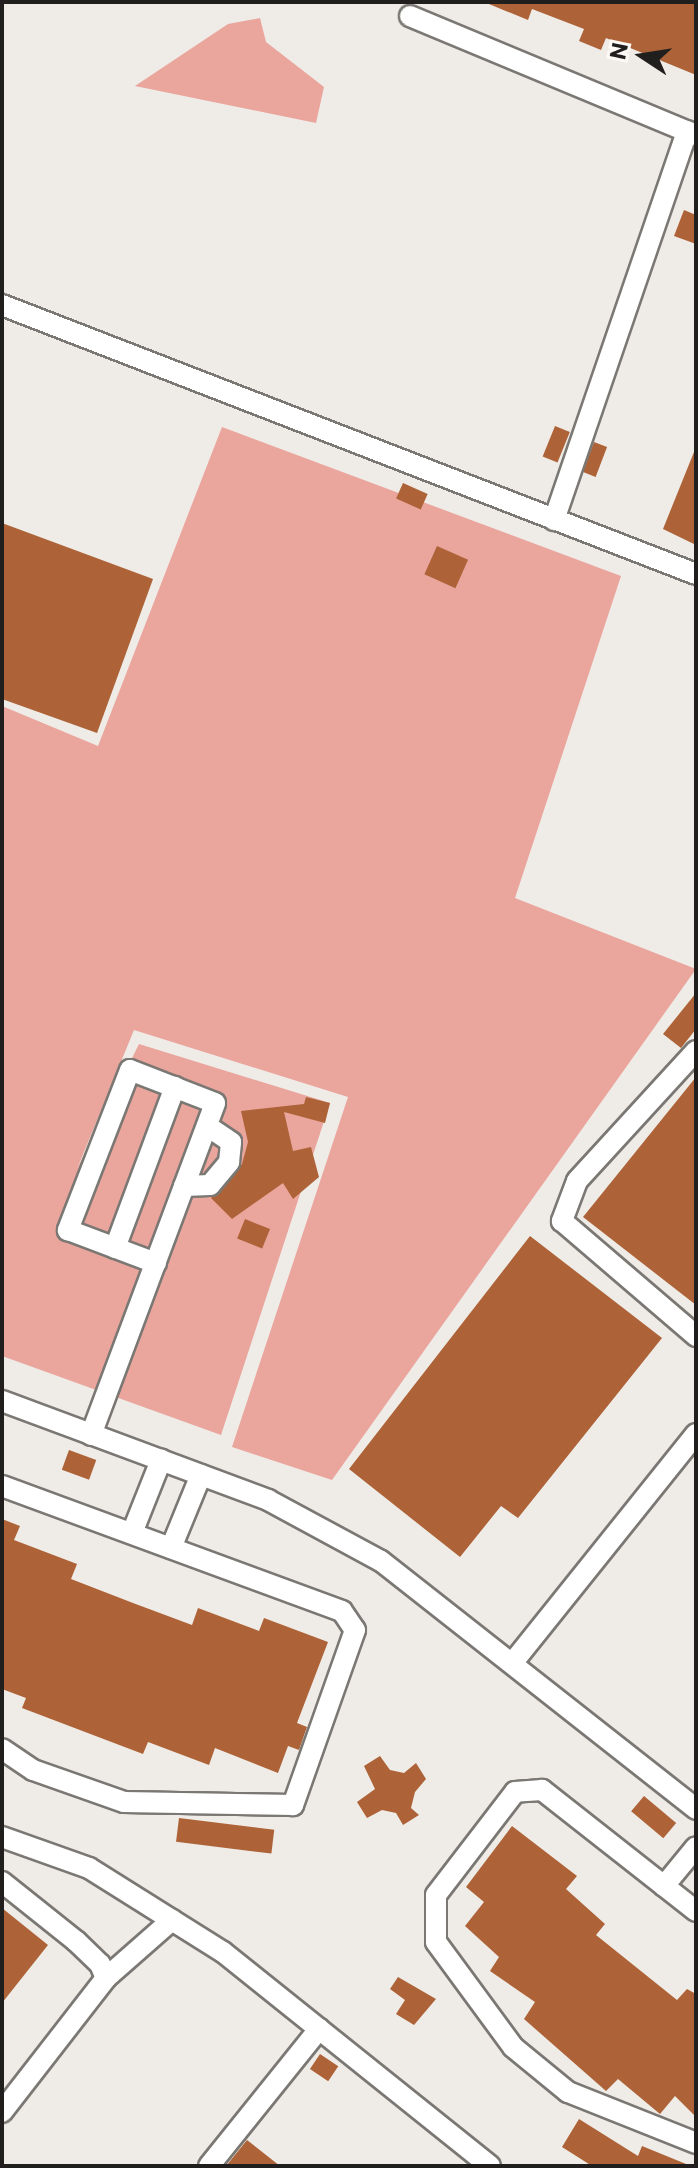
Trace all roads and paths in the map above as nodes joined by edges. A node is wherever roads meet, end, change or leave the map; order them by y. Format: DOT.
graph roads {
  1 [pos="410,16"];
  2 [pos="692,133"];
  3 [pos="2,305"];
  4 [pos="554,520"];
  5 [pos="696,574"];
  6 [pos="696,1051"];
  7 [pos="175,1087"];
  8 [pos="207,1126"];
  9 [pos="184,1186"];
  10 [pos="115,1248"];
  11 [pos="156,1263"];
  12 [pos="696,1336"];
  13 [pos="2,1401"];
  14 [pos="696,1434"];
  15 [pos="91,1435"];
  16 [pos="161,1460"];
  17 [pos="201,1475"];
  18 [pos="2,1486"];
  19 [pos="132,1533"];
  20 [pos="171,1548"];
  21 [pos="514,1661"];
  22 [pos="2,1749"];
  23 [pos="696,1809"];
  24 [pos="2,1837"];
  25 [pos="696,1847"];
  26 [pos="2,1882"];
  27 [pos="664,1886"];
  28 [pos="696,1911"];
  29 [pos="172,1920"];
  30 [pos="106,1978"];
  31 [pos="319,2029"];
  32 [pos="2,2112"];
  33 [pos="696,2143"];
  34 [pos="209,2166"];
  35 [pos="490,2166"];
  1 -- 2 [label="lane"];
  2 -- 4 [label="lane"];
  3 -- 4 [label="lane"];
  4 -- 5 [label="lane"];
  6 -- 12 [label="lane"];
  7 -- 8 [label="lane"];
  7 -- 10 [label="lane"];
  7 -- 10 [label="lane"];
  8 -- 9 [label="lane"];
  8 -- 9 [label="lane"];
  9 -- 11 [label="lane"];
  10 -- 11 [label="lane"];
  11 -- 15 [label="lane"];
  13 -- 15 [label="lane"];
  14 -- 21 [label="lane"];
  15 -- 16 [label="lane"];
  16 -- 17 [label="lane"];
  16 -- 19 [label="lane"];
  17 -- 20 [label="lane"];
  17 -- 21 [label="lane"];
  18 -- 19 [label="lane"];
  19 -- 20 [label="lane"];
  20 -- 22 [label="lane"];
  21 -- 23 [label="lane"];
  24 -- 29 [label="lane"];
  25 -- 27 [label="lane"];
  26 -- 30 [label="lane"];
  27 -- 28 [label="lane"];
  27 -- 33 [label="lane"];
  29 -- 30 [label="lane"];
  29 -- 31 [label="lane"];
  30 -- 32 [label="lane"];
  31 -- 34 [label="lane"];
  31 -- 35 [label="lane"];
}
